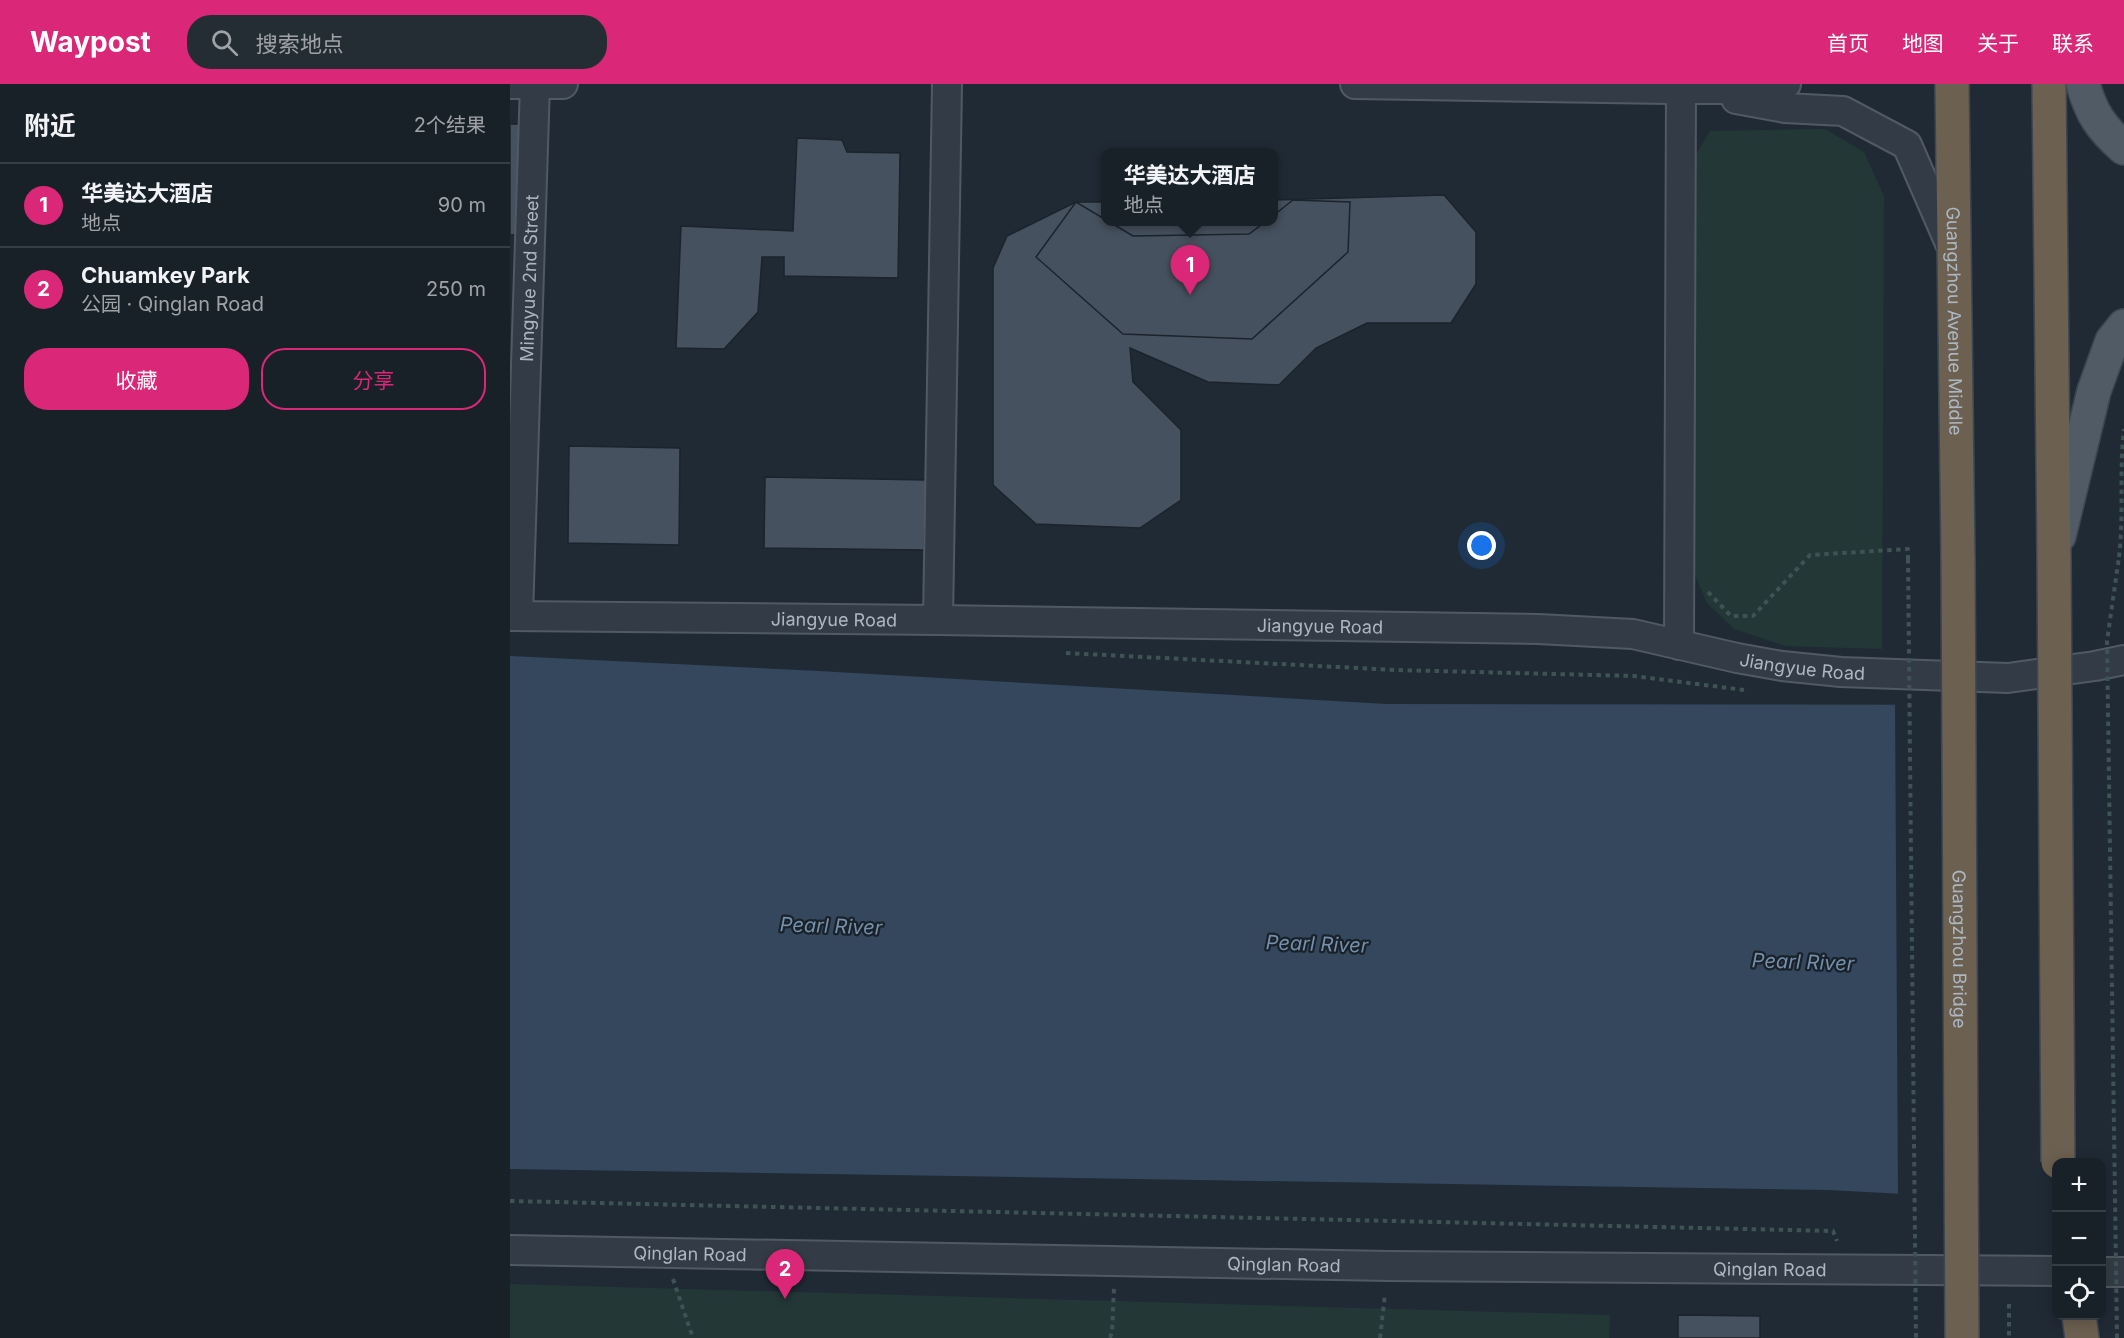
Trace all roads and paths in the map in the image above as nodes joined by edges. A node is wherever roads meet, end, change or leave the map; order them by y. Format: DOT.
graph roads {
  1 [pos="510,84"];
  2 [pos="535,84"];
  3 [pos="563,84"];
  4 [pos="947,84"];
  5 [pos="1355,84"];
  6 [pos="1786,84"];
  7 [pos="1952,84"];
  8 [pos="2049,84"];
  9 [pos="2083,84"];
  10 [pos="1681,89"];
  11 [pos="2124,148"];
  12 [pos="1954,252"];
  13 [pos="2124,326"];
  14 [pos="2124,429"];
  15 [pos="2054,558"];
  16 [pos="1958,559"];
  17 [pos="1701,591"];
  18 [pos="514,616"];
  19 [pos="938,620"];
  20 [pos="1679,645"];
  21 [pos="1054,652"];
  22 [pos="2124,660"];
  23 [pos="1749,691"];
  24 [pos="2114,693"];
  25 [pos="2104,694"];
  26 [pos="1900,697"];
  27 [pos="1912,697"];
  28 [pos="2058,1158"];
  29 [pos="510,1201"];
  30 [pos="510,1250"];
  31 [pos="664,1252"];
  32 [pos="1116,1260"];
  33 [pos="1388,1266"];
  34 [pos="1850,1270"];
  35 [pos="2052,1271"];
  36 [pos="2106,1272"];
  37 [pos="2124,1272"];
  38 [pos="2009,1304"];
  39 [pos="2059,1320"];
  40 [pos="2080,1320"];
  41 [pos="693,1338"];
  42 [pos="1110,1338"];
  43 [pos="1380,1338"];
  44 [pos="1916,1338"];
  45 [pos="1962,1338"];
  46 [pos="2009,1338"];
  47 [pos="2059,1338"];
  48 [pos="2082,1338"];
  49 [pos="2117,1338"];
  1 -- 2 [label="street"];
  2 -- 3 [label="street"];
  2 -- 18 [label="street, Mingyue 2nd Street"];
  4 -- 19 [label="street"];
  5 -- 10 [label="street"];
  6 -- 10 [label="street"];
  7 -- 12 [label="highway, Guangzhou Avenue Middle"];
  8 -- 15 [label="highway"];
  9 -- 11 [label="main road"];
  10 -- 12 [label="street"];
  10 -- 20 [label="street"];
  12 -- 16 [label="highway, Guangzhou Avenue Middle"];
  13 -- 15 [label="main road"];
  14 -- 49 [label="path, bridge"];
  15 -- 28 [label="highway, bridge"];
  16 -- 45 [label="highway, Guangzhou Bridge, bridge"];
  17 -- 44 [label="path, bridge"];
  18 -- 19 [label="street, Jiangyue Road"];
  19 -- 20 [label="street, Jiangyue Road"];
  20 -- 22 [label="street, Jiangyue Road"];
  21 -- 23 [label="path"];
  24 -- 25 [label="path"];
  26 -- 27 [label="path"];
  29 -- 34 [label="path"];
  30 -- 31 [label="street, Qinglan Road"];
  31 -- 32 [label="street, Qinglan Road"];
  31 -- 41 [label="path"];
  32 -- 33 [label="street, Qinglan Road"];
  32 -- 42 [label="path"];
  33 -- 34 [label="street, Qinglan Road"];
  33 -- 43 [label="path"];
  34 -- 35 [label="street, Qinglan Road"];
  36 -- 37 [label="street"];
  38 -- 46 [label="path"];
  39 -- 47 [label="highway"];
  40 -- 48 [label="highway"];
}
